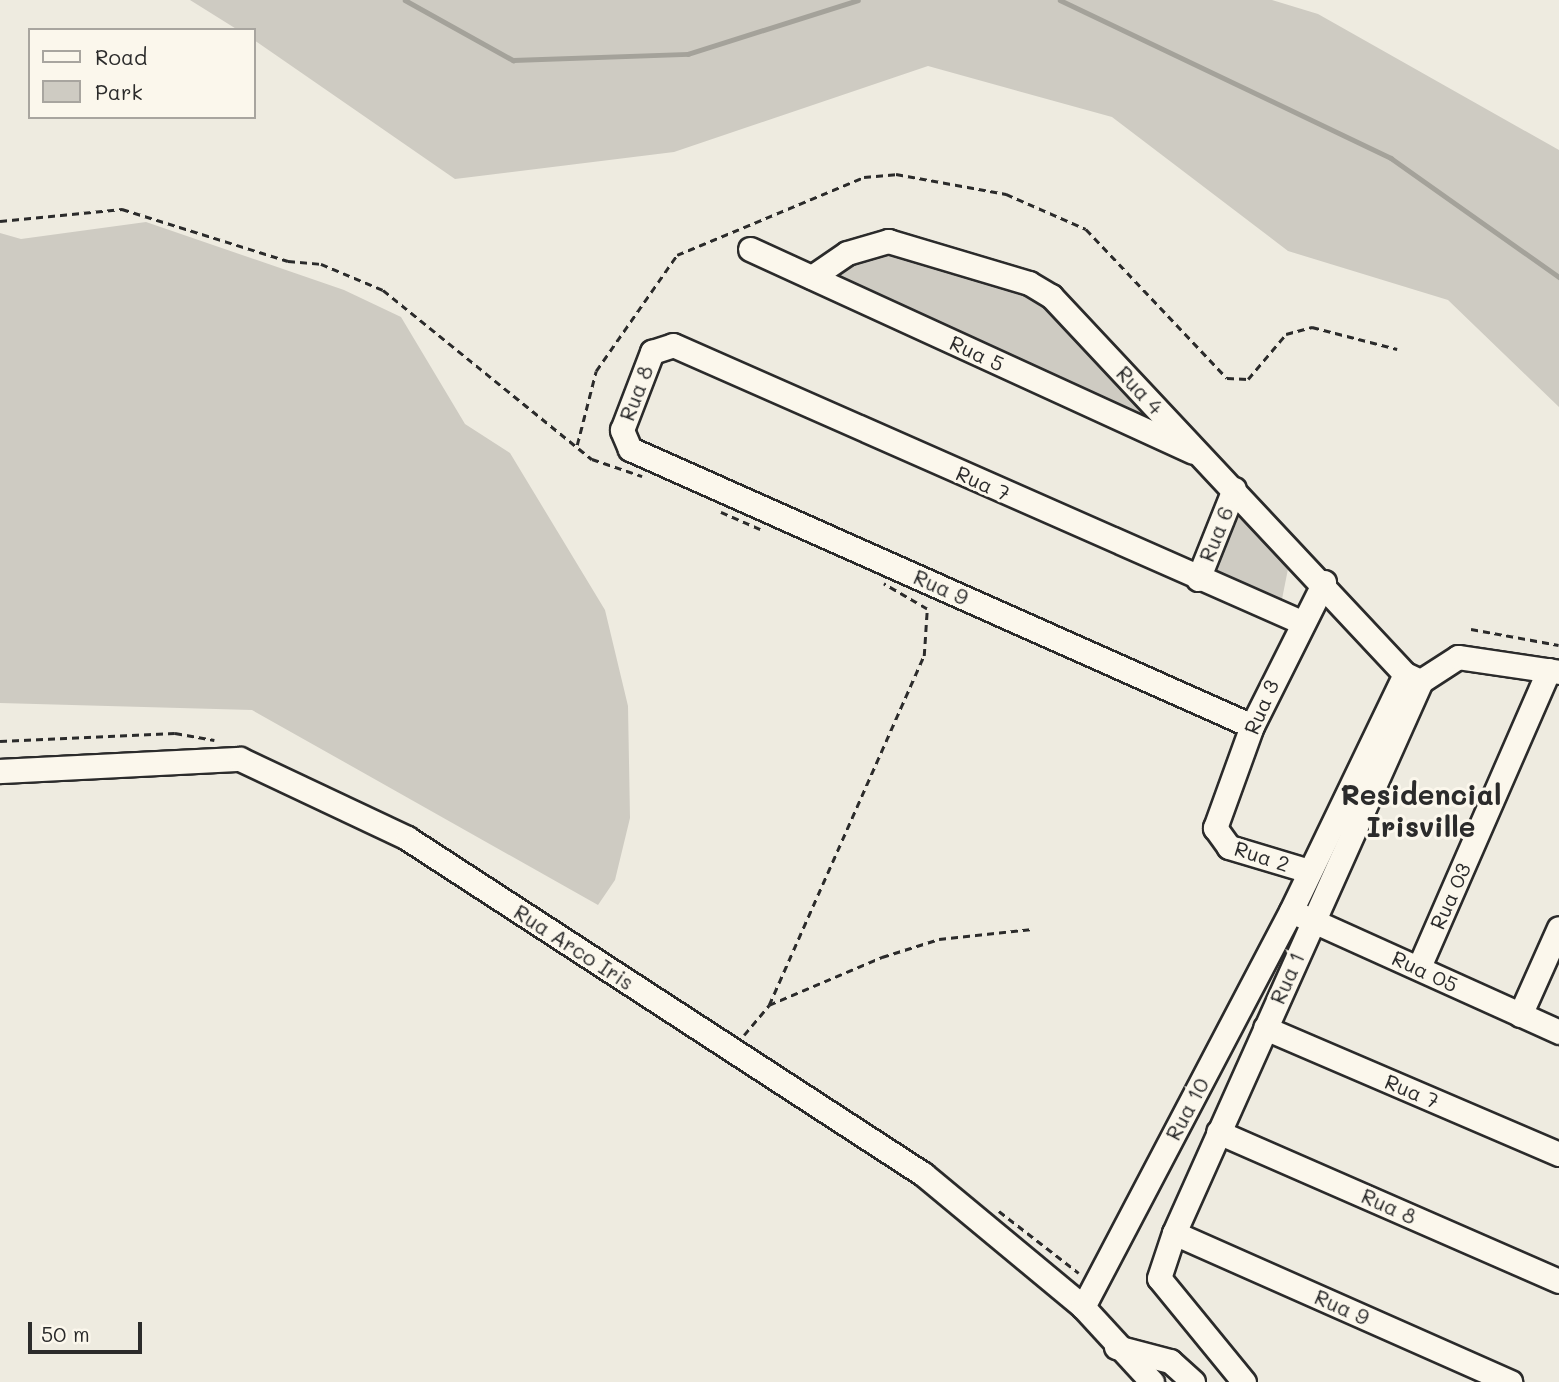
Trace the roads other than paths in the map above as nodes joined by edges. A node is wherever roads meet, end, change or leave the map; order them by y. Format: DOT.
graph roads {
  1 [pos="750,249"];
  2 [pos="811,277"];
  3 [pos="667,344"];
  4 [pos="630,449"];
  5 [pos="1203,456"];
  6 [pos="1234,489"];
  7 [pos="1198,579"];
  8 [pos="1324,582"];
  9 [pos="1299,621"];
  10 [pos="1554,671"];
  11 [pos="1413,677"];
  12 [pos="1252,726"];
  13 [pos="0,771"];
  14 [pos="1218,838"];
  15 [pos="1309,872"];
  16 [pos="1291,911"];
  17 [pos="1313,920"];
  18 [pos="1559,928"];
  19 [pos="1419,967"];
  20 [pos="1520,1015"];
  21 [pos="1265,1028"];
  22 [pos="1559,1032"];
  23 [pos="1219,1132"];
  24 [pos="1559,1154"];
  25 [pos="1174,1233"];
  26 [pos="1559,1281"];
  27 [pos="1083,1307"];
  28 [pos="1116,1347"];
  29 [pos="1152,1382"];
  30 [pos="1193,1382"];
  31 [pos="1244,1382"];
  32 [pos="1510,1382"];
  1 -- 2 [label="street, Rua 5"];
  2 -- 5 [label="street, Rua 5"];
  2 -- 5 [label="street, Rua 4"];
  3 -- 4 [label="street, Rua 8"];
  3 -- 7 [label="street, Rua 7"];
  4 -- 12 [label="street, Rua 9"];
  5 -- 6 [label="street, Rua 4"];
  6 -- 7 [label="street, Rua 6"];
  6 -- 8 [label="street, Rua 4"];
  7 -- 9 [label="street, Rua 7"];
  8 -- 9 [label="street, Rua 3"];
  8 -- 11 [label="street, Rua 4"];
  9 -- 12 [label="street, Rua 3"];
  10 -- 11 [label="street, Rua 1"];
  10 -- 19 [label="street, Rua 03"];
  11 -- 15 [label="street, Rua 1"];
  11 -- 17 [label="street, Rua 1"];
  12 -- 14 [label="street, Rua 3"];
  13 -- 27 [label="street, Rua Arco Iris"];
  14 -- 15 [label="street, Rua 2"];
  15 -- 16 [label="street, Rua 1"];
  16 -- 17 [label="street, Rua 05"];
  16 -- 27 [label="street, Rua 10"];
  17 -- 19 [label="street, Rua 05"];
  17 -- 21 [label="street, Rua 1"];
  18 -- 20 [label="street"];
  19 -- 20 [label="street, Rua 05"];
  20 -- 22 [label="street, Rua 05"];
  21 -- 23 [label="street, Rua 1"];
  21 -- 24 [label="street, Rua 7"];
  23 -- 25 [label="street, Rua 1"];
  23 -- 26 [label="street, Rua 8"];
  25 -- 31 [label="street, Rua 1"];
  25 -- 32 [label="street, Rua 9"];
  27 -- 28 [label="street, Rua Arco Iris"];
  28 -- 29 [label="street, Rua Arco Iris"];
  28 -- 30 [label="street"];
}
